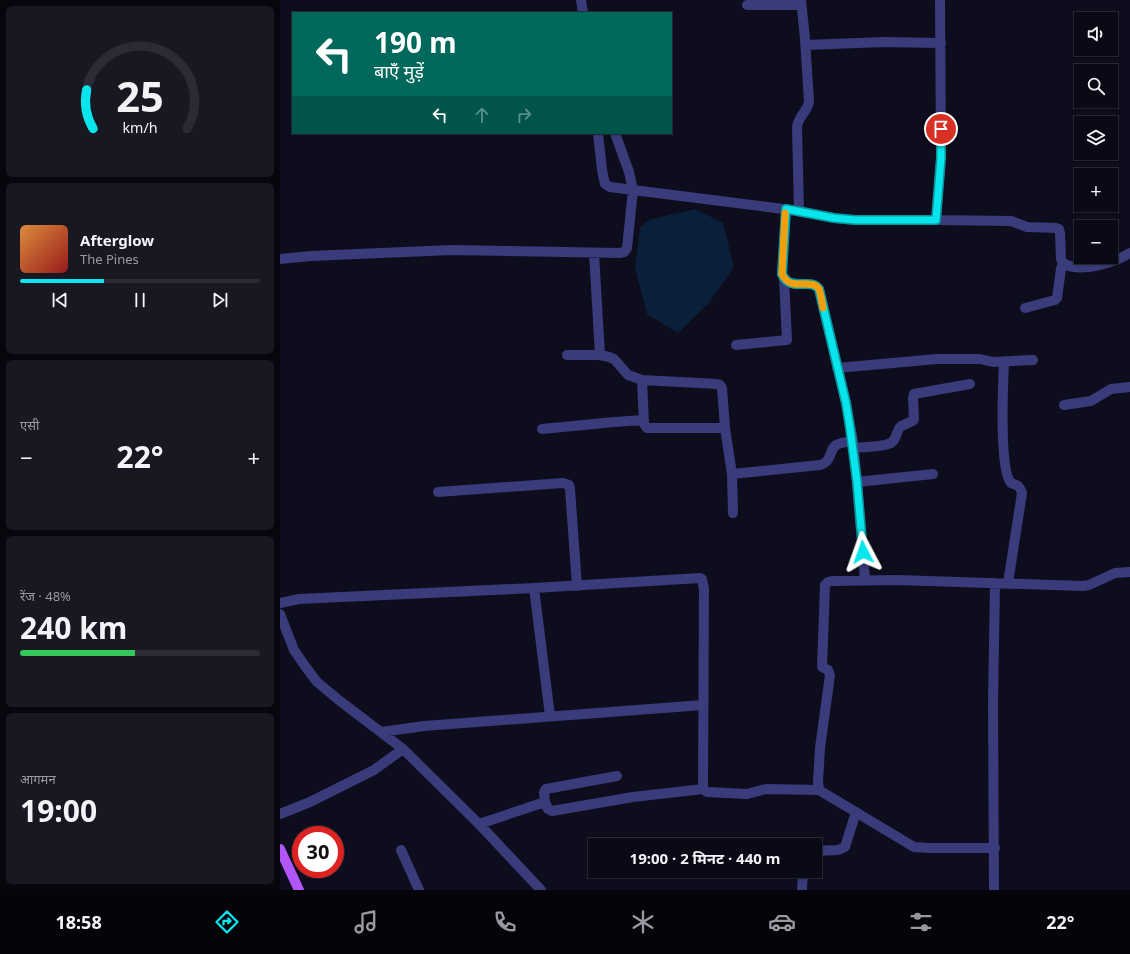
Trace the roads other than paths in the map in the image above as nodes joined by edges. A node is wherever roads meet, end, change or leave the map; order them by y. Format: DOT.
graph roads {
  1 [pos="581,0"];
  2 [pos="940,0"];
  3 [pos="801,2"];
  4 [pos="747,5"];
  5 [pos="583,12"];
  6 [pos="941,43"];
  7 [pos="806,45"];
  8 [pos="598,134"];
  9 [pos="615,134"];
  10 [pos="633,190"];
  11 [pos="786,209"];
  12 [pos="799,211"];
  13 [pos="936,220"];
  14 [pos="594,253"];
  15 [pos="1130,253"];
  16 [pos="280,259"];
  17 [pos="1064,263"];
  18 [pos="784,278"];
  19 [pos="1025,308"];
  20 [pos="736,345"];
  21 [pos="567,355"];
  22 [pos="600,355"];
  23 [pos="1033,360"];
  24 [pos="1004,362"];
  25 [pos="837,368"];
  26 [pos="642,380"];
  27 [pos="970,384"];
  28 [pos="1130,387"];
  29 [pos="1064,405"];
  30 [pos="644,420"];
  31 [pos="725,428"];
  32 [pos="542,429"];
  33 [pos="853,445"];
  34 [pos="732,474"];
  35 [pos="934,474"];
  36 [pos="857,482"];
  37 [pos="438,492"];
  38 [pos="733,513"];
  39 [pos="1130,572"];
  40 [pos="865,580"];
  41 [pos="995,583"];
  42 [pos="1008,583"];
  43 [pos="577,586"];
  44 [pos="534,588"];
  45 [pos="280,604"];
  46 [pos="280,614"];
  47 [pos="703,705"];
  48 [pos="550,716"];
  49 [pos="381,732"];
  50 [pos="403,749"];
  51 [pos="617,776"];
  52 [pos="703,789"];
  53 [pos="819,790"];
  54 [pos="545,802"];
  55 [pos="856,812"];
  56 [pos="280,814"];
  57 [pos="479,824"];
  58 [pos="995,848"];
  59 [pos="280,849"];
  60 [pos="401,850"];
  61 [pos="822,851"];
  62 [pos="803,878"];
  63 [pos="299,890"];
  64 [pos="419,890"];
  65 [pos="540,890"];
  66 [pos="802,890"];
  67 [pos="994,890"];
  1 -- 5 [label="street"];
  2 -- 6 [label="street"];
  3 -- 4 [label="street"];
  3 -- 7 [label="street"];
  6 -- 7 [label="street"];
  6 -- 13 [label="street"];
  7 -- 12 [label="street"];
  8 -- 10 [label="street"];
  9 -- 10 [label="street"];
  10 -- 11 [label="street"];
  10 -- 14 [label="street"];
  11 -- 12 [label="street"];
  11 -- 18 [label="street"];
  12 -- 13 [label="street"];
  13 -- 17 [label="street"];
  14 -- 16 [label="street"];
  14 -- 22 [label="street"];
  15 -- 17 [label="street"];
  17 -- 19 [label="street"];
  18 -- 20 [label="street"];
  18 -- 25 [label="street"];
  21 -- 22 [label="street"];
  22 -- 26 [label="street"];
  23 -- 24 [label="street"];
  24 -- 25 [label="street"];
  24 -- 42 [label="street"];
  25 -- 33 [label="street"];
  26 -- 30 [label="street"];
  26 -- 31 [label="street"];
  27 -- 33 [label="street"];
  28 -- 29 [label="street"];
  30 -- 31 [label="street"];
  30 -- 32 [label="street"];
  31 -- 34 [label="street"];
  33 -- 34 [label="street"];
  33 -- 36 [label="street"];
  34 -- 38 [label="street"];
  35 -- 36 [label="street"];
  36 -- 40 [label="street"];
  37 -- 43 [label="street"];
  39 -- 42 [label="street"];
  40 -- 41 [label="street"];
  40 -- 53 [label="street"];
  41 -- 42 [label="street"];
  41 -- 58 [label="street"];
  43 -- 44 [label="street"];
  43 -- 47 [label="street"];
  44 -- 45 [label="street"];
  44 -- 48 [label="street"];
  46 -- 49 [label="street"];
  47 -- 48 [label="street"];
  47 -- 52 [label="street"];
  48 -- 49 [label="street"];
  49 -- 50 [label="street"];
  50 -- 56 [label="street"];
  50 -- 57 [label="street"];
  51 -- 54 [label="street"];
  52 -- 53 [label="street"];
  52 -- 54 [label="street"];
  53 -- 55 [label="street"];
  54 -- 57 [label="street"];
  55 -- 58 [label="street"];
  55 -- 61 [label="street"];
  57 -- 65 [label="street"];
  58 -- 67 [label="street"];
  59 -- 63 [label="main road"];
  60 -- 64 [label="street"];
  62 -- 66 [label="street"];
}
